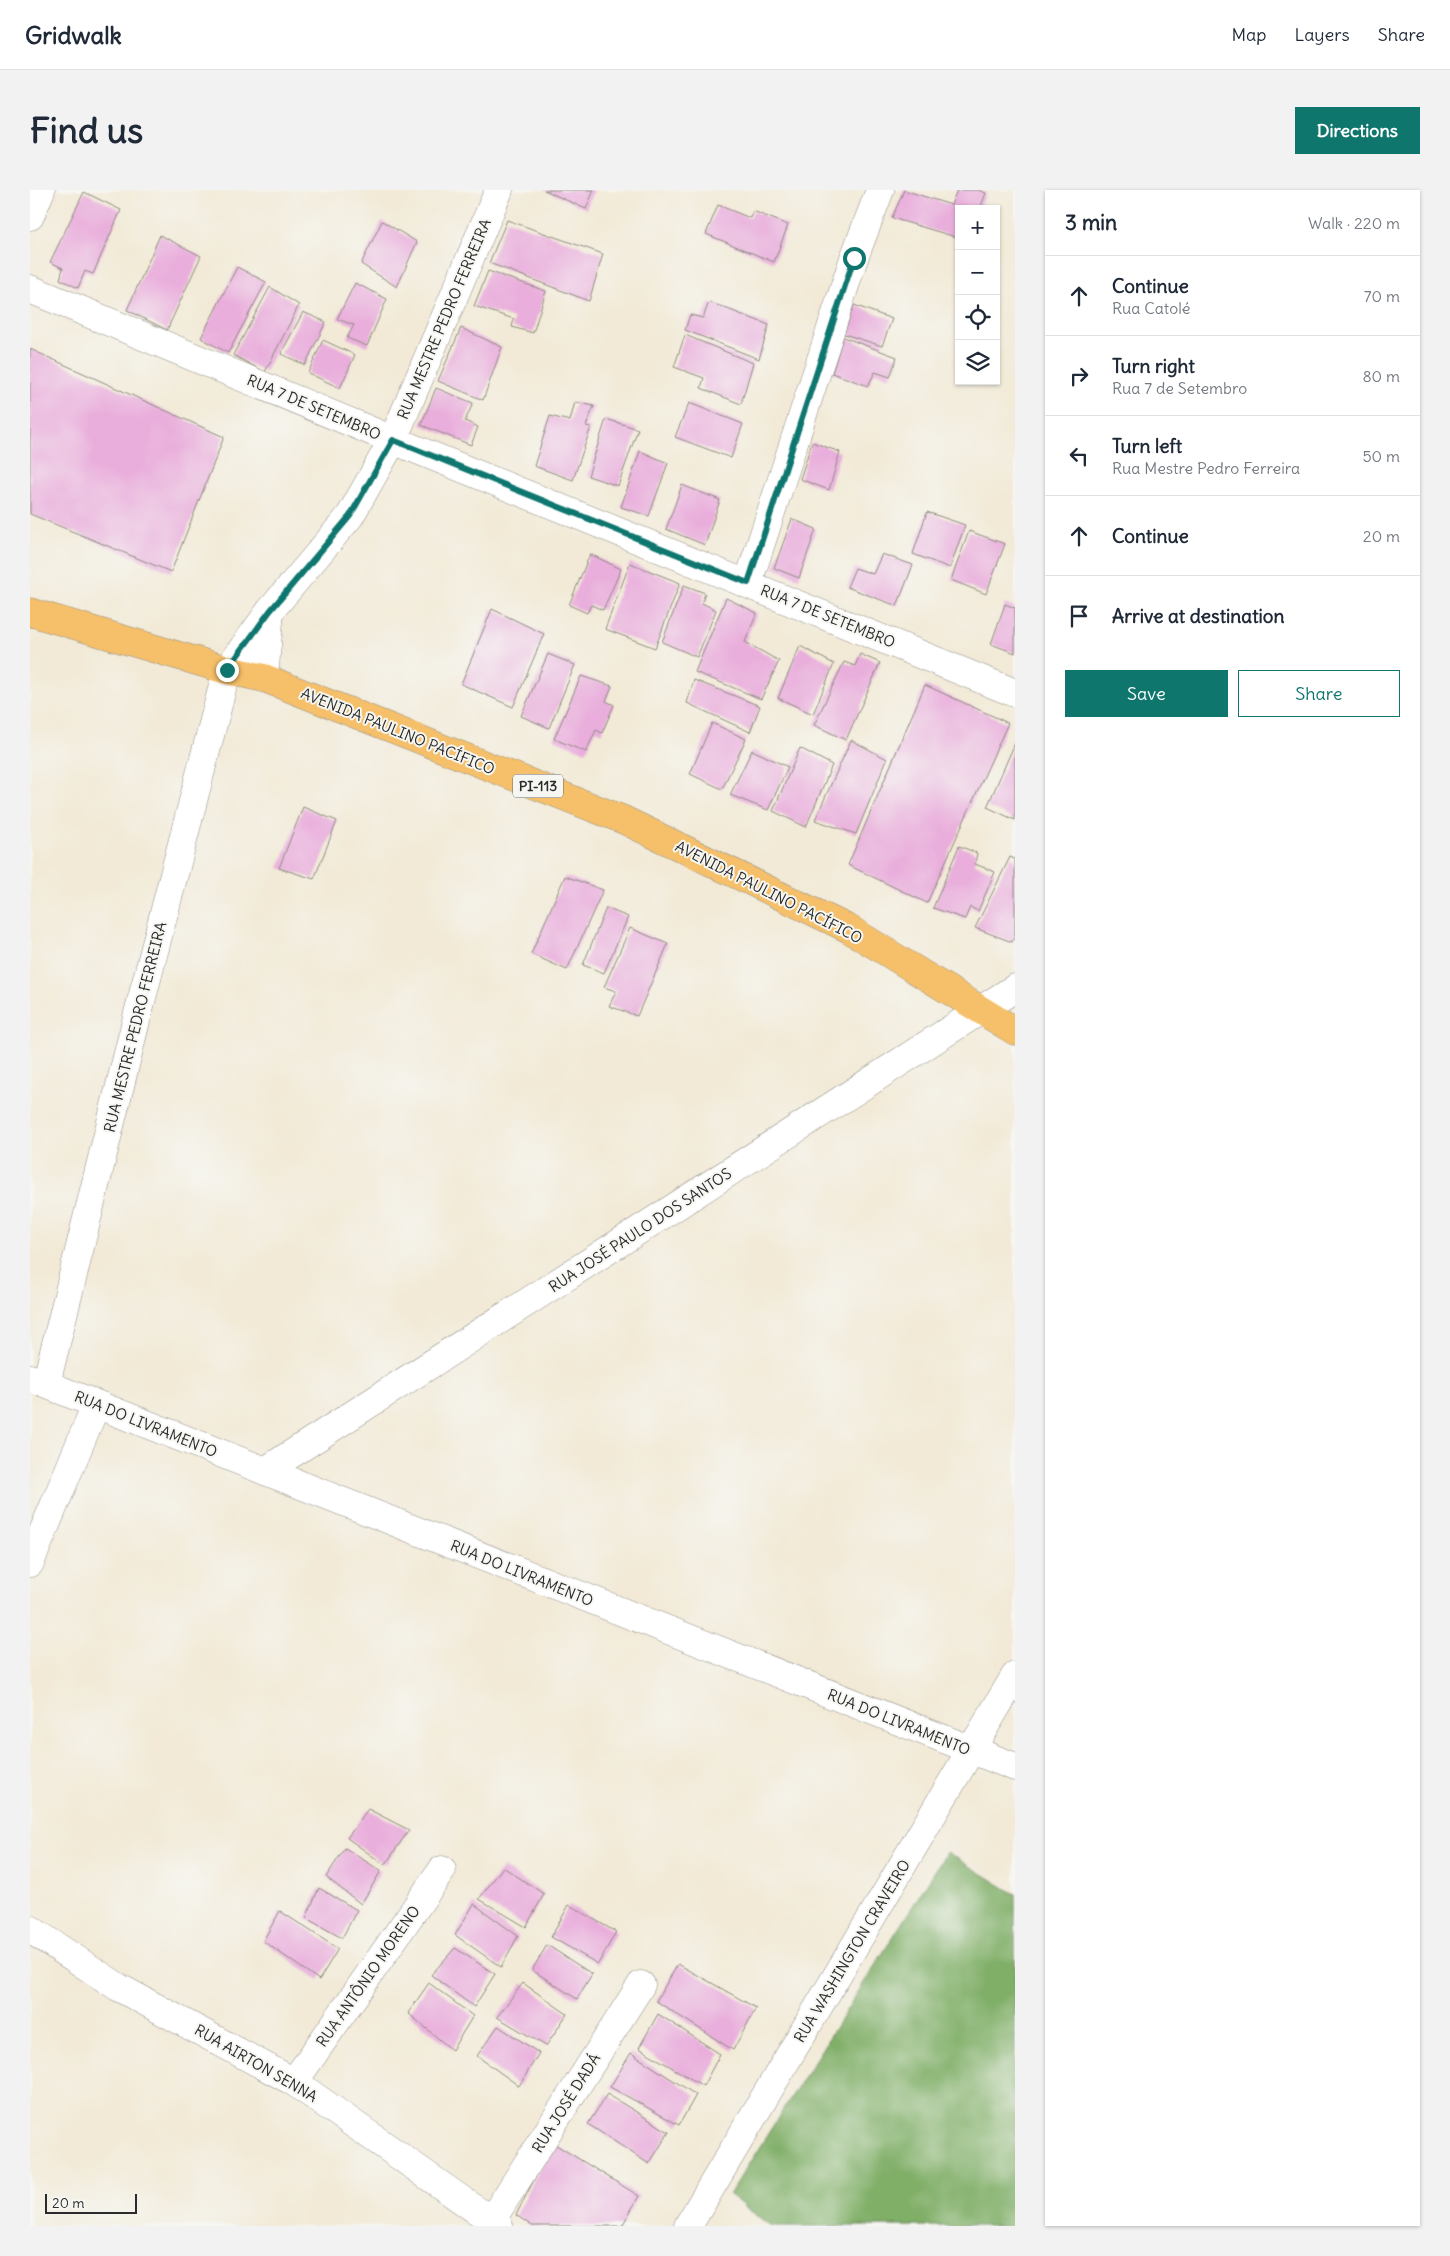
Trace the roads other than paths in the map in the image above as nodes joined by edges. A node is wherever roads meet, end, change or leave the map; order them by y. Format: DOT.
graph roads {
  1 [pos="41,190"];
  2 [pos="499,190"];
  3 [pos="880,190"];
  4 [pos="30,216"];
  5 [pos="30,289"];
  6 [pos="393,440"];
  7 [pos="748,583"];
  8 [pos="270,611"];
  9 [pos="30,612"];
  10 [pos="227,670"];
  11 [pos="264,678"];
  12 [pos="1015,693"];
  13 [pos="1015,988"];
  14 [pos="983,1010"];
  15 [pos="1015,1031"];
  16 [pos="38,1381"];
  17 [pos="96,1405"];
  18 [pos="265,1471"];
  19 [pos="30,1563"];
  20 [pos="1015,1676"];
  21 [pos="972,1750"];
  22 [pos="1015,1767"];
  23 [pos="442,1870"];
  24 [pos="30,1929"];
  25 [pos="641,1986"];
  26 [pos="294,2082"];
  27 [pos="495,2224"];
  28 [pos="688,2226"];
  1 -- 4 [label="street"];
  2 -- 6 [label="street, RUA MESTRE PEDRO FERREIRA"];
  3 -- 7 [label="street"];
  5 -- 6 [label="street, RUA 7 DE SETEMBRO"];
  6 -- 7 [label="street, RUA 7 DE SETEMBRO"];
  6 -- 8 [label="street, RUA MESTRE PEDRO FERREIRA"];
  7 -- 12 [label="street, RUA 7 DE SETEMBRO"];
  8 -- 10 [label="street, RUA MESTRE PEDRO FERREIRA"];
  8 -- 11 [label="street"];
  9 -- 10 [label="main road, AVENIDA PAULINO PACÍFICO / PI-113"];
  10 -- 11 [label="main road, AVENIDA PAULINO PACÍFICO / PI-113"];
  10 -- 16 [label="street, RUA MESTRE PEDRO FERREIRA"];
  11 -- 14 [label="main road, AVENIDA PAULINO PACÍFICO / PI-113"];
  13 -- 14 [label="street, RUA JOSÉ PAULO DOS SANTOS"];
  14 -- 15 [label="main road, AVENIDA PAULINO PACÍFICO / PI-113"];
  14 -- 18 [label="street, RUA JOSÉ PAULO DOS SANTOS"];
  16 -- 17 [label="street, RUA DO LIVRAMENTO"];
  17 -- 18 [label="street, RUA DO LIVRAMENTO"];
  17 -- 19 [label="street"];
  18 -- 21 [label="street, RUA DO LIVRAMENTO"];
  20 -- 21 [label="street, RUA WASHINGTON CRAVEIRO"];
  21 -- 22 [label="street, RUA DO LIVRAMENTO"];
  21 -- 28 [label="street, RUA WASHINGTON CRAVEIRO"];
  23 -- 26 [label="street, RUA ANTÔNIO MORENO"];
  24 -- 26 [label="street, RUA AIRTON SENNA"];
  25 -- 27 [label="street, RUA JOSÉ DADÁ"];
  26 -- 27 [label="street, RUA AIRTON SENNA"];
}
